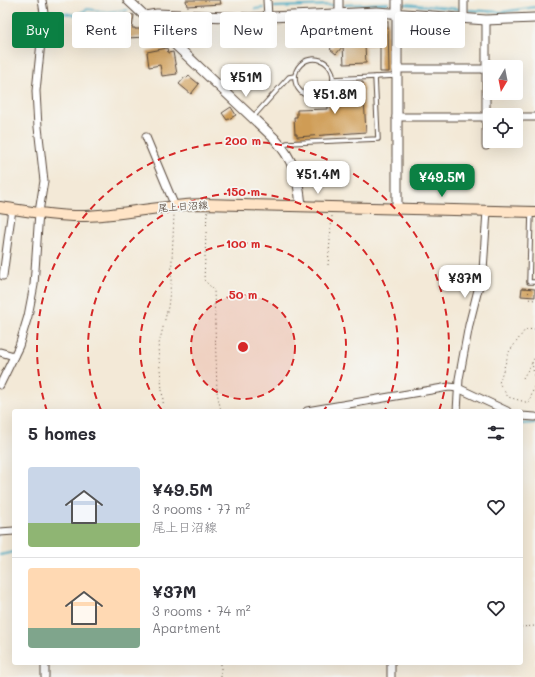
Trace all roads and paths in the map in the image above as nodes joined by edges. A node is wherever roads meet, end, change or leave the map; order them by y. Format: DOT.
graph roads {
  1 [pos="42,0"];
  2 [pos="128,0"];
  3 [pos="267,0"];
  4 [pos="339,0"];
  5 [pos="397,0"];
  6 [pos="464,0"];
  7 [pos="141,12"];
  8 [pos="268,12"];
  9 [pos="339,12"];
  10 [pos="397,12"];
  11 [pos="464,12"];
  12 [pos="535,18"];
  13 [pos="465,19"];
  14 [pos="486,20"];
  15 [pos="179,48"];
  16 [pos="397,48"];
  17 [pos="486,60"];
  18 [pos="483,69"];
  19 [pos="397,73"];
  20 [pos="295,76"];
  21 [pos="375,77"];
  22 [pos="333,78"];
  23 [pos="396,117"];
  24 [pos="483,117"];
  25 [pos="523,117"];
  26 [pos="535,117"];
  27 [pos="253,118"];
  28 [pos="146,136"];
  29 [pos="281,146"];
  30 [pos="174,204"];
  31 [pos="208,204"];
  32 [pos="301,205"];
  33 [pos="333,206"];
  34 [pos="0,207"];
  35 [pos="397,208"];
  36 [pos="12,209"];
  37 [pos="487,211"];
  38 [pos="39,212"];
  39 [pos="533,212"];
  40 [pos="328,265"];
  41 [pos="3,276"];
  42 [pos="529,282"];
  43 [pos="535,282"];
  44 [pos="535,300"];
  45 [pos="535,329"];
  46 [pos="0,352"];
  47 [pos="14,356"];
  48 [pos="535,357"];
  49 [pos="532,362"];
  50 [pos="535,375"];
  51 [pos="522,378"];
  52 [pos="0,385"];
  53 [pos="458,388"];
  54 [pos="164,409"];
  55 [pos="221,409"];
  56 [pos="319,409"];
  57 [pos="457,409"];
  58 [pos="503,409"];
  59 [pos="523,416"];
  60 [pos="535,418"];
  61 [pos="12,531"];
  62 [pos="0,532"];
  63 [pos="535,626"];
  64 [pos="523,627"];
  65 [pos="45,665"];
  66 [pos="221,665"];
  67 [pos="391,665"];
  68 [pos="45,677"];
  69 [pos="221,677"];
  70 [pos="391,677"];
  1 -- 38 [label="street"];
  2 -- 7 [label="street"];
  3 -- 8 [label="street"];
  4 -- 9 [label="street"];
  5 -- 10 [label="street"];
  6 -- 11 [label="street"];
  12 -- 14 [label="street"];
  13 -- 14 [label="street"];
  14 -- 17 [label="street"];
  15 -- 27 [label="street"];
  16 -- 19 [label="street"];
  18 -- 19 [label="street"];
  19 -- 21 [label="lane"];
  19 -- 23 [label="street"];
  20 -- 22 [label="lane"];
  20 -- 22 [label="lane"];
  20 -- 27 [label="lane"];
  21 -- 22 [label="lane"];
  21 -- 29 [label="lane"];
  23 -- 24 [label="street"];
  23 -- 35 [label="street"];
  25 -- 26 [label="street"];
  27 -- 29 [label="street"];
  28 -- 30 [label="street"];
  29 -- 32 [label="street"];
  30 -- 31 [label="main road, 尾上日沼線"];
  30 -- 38 [label="main road, 尾上日沼線"];
  30 -- 54 [label="path"];
  31 -- 32 [label="main road, 尾上日沼線"];
  31 -- 55 [label="path"];
  32 -- 33 [label="main road, 尾上日沼線"];
  33 -- 35 [label="main road, 尾上日沼線"];
  33 -- 40 [label="path"];
  34 -- 36 [label="main road, 尾上日沼線"];
  35 -- 37 [label="main road, 尾上日沼線"];
  36 -- 38 [label="main road, 尾上日沼線"];
  36 -- 41 [label="street"];
  37 -- 39 [label="main road, 尾上日沼線"];
  37 -- 53 [label="street"];
  38 -- 47 [label="street"];
  39 -- 42 [label="lane"];
  42 -- 43 [label="lane"];
  42 -- 44 [label="path"];
  45 -- 50 [label="path"];
  46 -- 47 [label="street"];
  47 -- 52 [label="street"];
  48 -- 49 [label="path"];
  49 -- 50 [label="path"];
  49 -- 51 [label="path"];
  53 -- 56 [label="street"];
  53 -- 57 [label="street"];
  53 -- 58 [label="street"];
  59 -- 60 [label="street"];
  61 -- 62 [label="street"];
  63 -- 64 [label="path"];
  65 -- 68 [label="street"];
  66 -- 69 [label="path"];
  67 -- 70 [label="street"];
}
